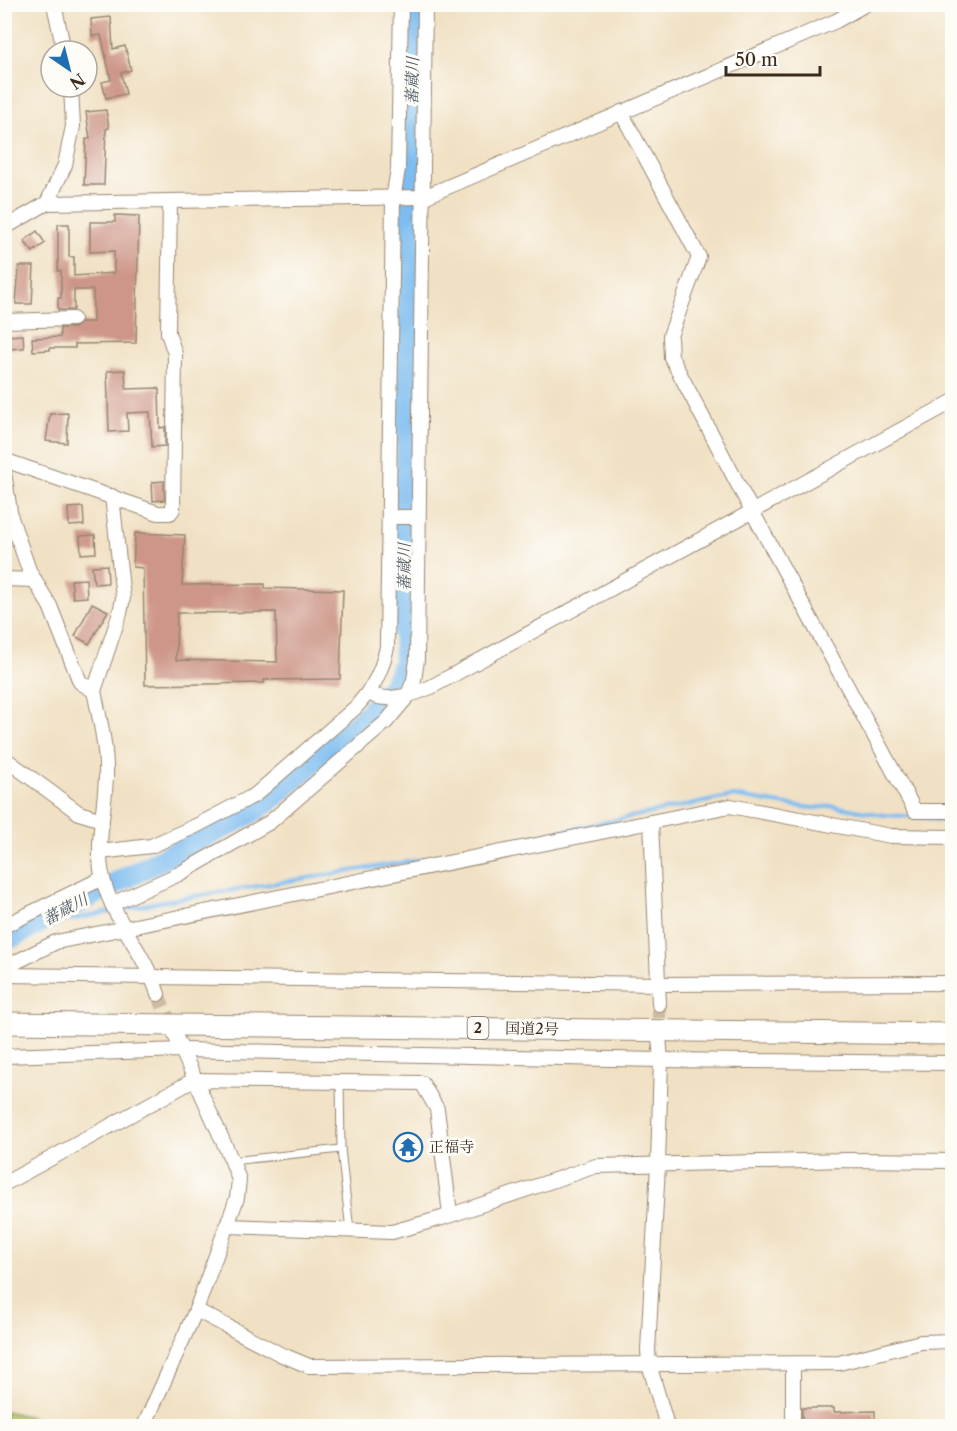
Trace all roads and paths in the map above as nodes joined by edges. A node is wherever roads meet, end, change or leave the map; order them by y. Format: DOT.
graph roads {
  1 [pos="54,4"];
  2 [pos="401,4"];
  3 [pos="425,4"];
  4 [pos="866,4"];
  5 [pos="61,39"];
  6 [pos="72,99"];
  7 [pos="621,112"];
  8 [pos="423,197"];
  9 [pos="395,198"];
  10 [pos="170,202"];
  11 [pos="47,203"];
  12 [pos="4,228"];
  13 [pos="73,318"];
  14 [pos="4,321"];
  15 [pos="952,402"];
  16 [pos="4,460"];
  17 [pos="4,472"];
  18 [pos="112,496"];
  19 [pos="753,513"];
  20 [pos="391,517"];
  21 [pos="417,517"];
  22 [pos="4,579"];
  23 [pos="35,580"];
  24 [pos="94,691"];
  25 [pos="371,695"];
  26 [pos="406,697"];
  27 [pos="4,758"];
  28 [pos="952,811"];
  29 [pos="102,820"];
  30 [pos="651,822"];
  31 [pos="952,837"];
  32 [pos="100,852"];
  33 [pos="104,880"];
  34 [pos="112,905"];
  35 [pos="4,926"];
  36 [pos="126,928"];
  37 [pos="4,968"];
  38 [pos="4,975"];
  39 [pos="152,977"];
  40 [pos="952,983"];
  41 [pos="660,984"];
  42 [pos="158,994"];
  43 [pos="659,1004"];
  44 [pos="4,1023"];
  45 [pos="952,1034"];
  46 [pos="175,1035"];
  47 [pos="659,1037"];
  48 [pos="182,1050"];
  49 [pos="4,1056"];
  50 [pos="661,1060"];
  51 [pos="952,1063"];
  52 [pos="194,1080"];
  53 [pos="340,1081"];
  54 [pos="341,1149"];
  55 [pos="232,1161"];
  56 [pos="952,1161"];
  57 [pos="658,1165"];
  58 [pos="4,1184"];
  59 [pos="450,1214"];
  60 [pos="226,1226"];
  61 [pos="350,1231"];
  62 [pos="196,1310"];
  63 [pos="952,1341"];
  64 [pos="649,1364"];
  65 [pos="793,1364"];
  66 [pos="144,1426"];
  67 [pos="668,1426"];
  68 [pos="793,1426"];
  1 -- 5 [label="street"];
  2 -- 9 [label="street"];
  3 -- 8 [label="street"];
  4 -- 7 [label="street"];
  6 -- 11 [label="street"];
  7 -- 8 [label="street"];
  7 -- 19 [label="street"];
  8 -- 9 [label="street"];
  8 -- 21 [label="street"];
  9 -- 10 [label="street"];
  9 -- 20 [label="street"];
  10 -- 11 [label="street"];
  10 -- 18 [label="street"];
  11 -- 12 [label="street"];
  13 -- 14 [label="street"];
  15 -- 19 [label="street"];
  16 -- 18 [label="street"];
  17 -- 23 [label="street"];
  18 -- 24 [label="street"];
  19 -- 26 [label="street"];
  19 -- 28 [label="street"];
  20 -- 21 [label="street"];
  20 -- 25 [label="street"];
  21 -- 26 [label="street"];
  22 -- 23 [label="street"];
  23 -- 24 [label="street"];
  24 -- 29 [label="street"];
  25 -- 26 [label="street"];
  25 -- 32 [label="street"];
  26 -- 34 [label="street"];
  27 -- 29 [label="street"];
  29 -- 32 [label="street"];
  30 -- 31 [label="street"];
  30 -- 36 [label="street"];
  30 -- 41 [label="street"];
  32 -- 33 [label="street"];
  33 -- 34 [label="street"];
  33 -- 35 [label="street"];
  34 -- 36 [label="street"];
  36 -- 37 [label="street"];
  36 -- 39 [label="street"];
  38 -- 39 [label="street"];
  39 -- 41 [label="street"];
  39 -- 42 [label="street"];
  40 -- 41 [label="street"];
  41 -- 43 [label="street"];
  44 -- 45 [label="highway, 国道2号 / 2"];
  46 -- 48 [label="street"];
  47 -- 50 [label="street"];
  48 -- 49 [label="street"];
  48 -- 50 [label="street"];
  48 -- 52 [label="street"];
  50 -- 51 [label="street"];
  50 -- 57 [label="street"];
  52 -- 53 [label="street"];
  52 -- 55 [label="street"];
  52 -- 58 [label="street"];
  53 -- 54 [label="lane"];
  53 -- 59 [label="street"];
  54 -- 55 [label="lane"];
  54 -- 61 [label="lane"];
  55 -- 60 [label="street"];
  56 -- 57 [label="street"];
  57 -- 59 [label="street"];
  57 -- 64 [label="street"];
  59 -- 61 [label="street"];
  60 -- 61 [label="street"];
  60 -- 62 [label="street"];
  62 -- 64 [label="street"];
  62 -- 66 [label="street"];
  63 -- 65 [label="street"];
  64 -- 65 [label="street"];
  64 -- 67 [label="street"];
  65 -- 68 [label="street"];
}
